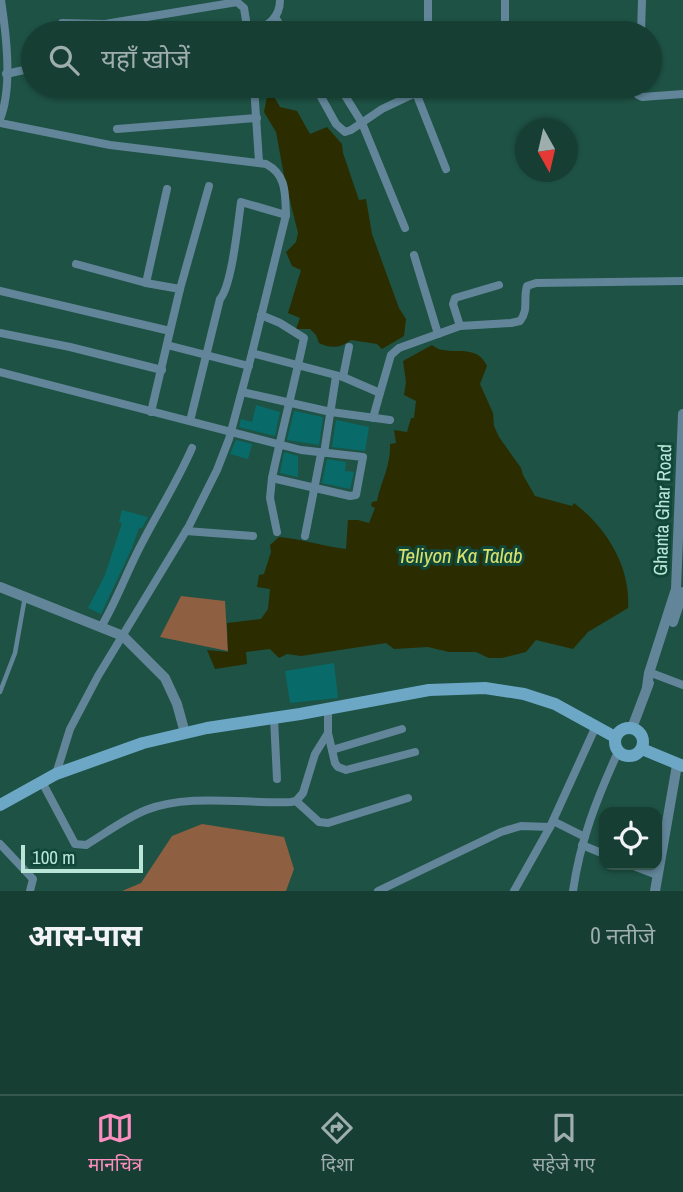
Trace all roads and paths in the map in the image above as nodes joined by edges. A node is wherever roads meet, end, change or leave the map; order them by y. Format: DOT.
graph roads {
  1 [pos="1,0"];
  2 [pos="281,0"];
  3 [pos="428,0"];
  4 [pos="505,0"];
  5 [pos="642,0"];
  6 [pos="241,2"];
  7 [pos="275,17"];
  8 [pos="122,21"];
  9 [pos="249,21"];
  10 [pos="269,21"];
  11 [pos="278,21"];
  12 [pos="428,21"];
  13 [pos="505,21"];
  14 [pos="641,21"];
  15 [pos="2,34"];
  16 [pos="21,72"];
  17 [pos="4,78"];
  18 [pos="683,94"];
  19 [pos="662,96"];
  20 [pos="255,98"];
  21 [pos="322,98"];
  22 [pos="346,98"];
  23 [pos="405,98"];
  24 [pos="418,98"];
  25 [pos="257,118"];
  26 [pos="0,121"];
  27 [pos="362,123"];
  28 [pos="117,129"];
  29 [pos="259,162"];
  30 [pos="446,169"];
  31 [pos="209,186"];
  32 [pos="167,189"];
  33 [pos="286,215"];
  34 [pos="405,228"];
  35 [pos="414,255"];
  36 [pos="76,264"];
  37 [pos="683,281"];
  38 [pos="146,283"];
  39 [pos="499,285"];
  40 [pos="180,289"];
  41 [pos="0,291"];
  42 [pos="261,315"];
  43 [pos="460,326"];
  44 [pos="170,331"];
  45 [pos="0,333"];
  46 [pos="438,334"];
  47 [pos="167,345"];
  48 [pos="349,347"];
  49 [pos="252,353"];
  50 [pos="206,356"];
  51 [pos="248,366"];
  52 [pos="298,367"];
  53 [pos="162,370"];
  54 [pos="0,372"];
  55 [pos="339,377"];
  56 [pos="242,392"];
  57 [pos="380,393"];
  58 [pos="288,402"];
  59 [pos="151,412"];
  60 [pos="331,412"];
  61 [pos="683,414"];
  62 [pos="373,418"];
  63 [pos="390,420"];
  64 [pos="190,421"];
  65 [pos="230,433"];
  66 [pos="279,445"];
  67 [pos="192,448"];
  68 [pos="322,454"];
  69 [pos="272,478"];
  70 [pos="313,487"];
  71 [pos="186,531"];
  72 [pos="277,532"];
  73 [pos="253,536"];
  74 [pos="305,536"];
  75 [pos="0,587"];
  76 [pos="683,595"];
  77 [pos="25,597"];
  78 [pos="101,627"];
  79 [pos="122,636"];
  80 [pos="654,674"];
  81 [pos="683,685"];
  82 [pos="647,687"];
  83 [pos="0,692"];
  84 [pos="328,708"];
  85 [pos="274,718"];
  86 [pos="596,726"];
  87 [pos="632,728"];
  88 [pos="402,729"];
  89 [pos="185,733"];
  90 [pos="328,733"];
  91 [pos="615,737"];
  92 [pos="642,749"];
  93 [pos="332,750"];
  94 [pos="415,752"];
  95 [pos="618,752"];
  96 [pos="680,765"];
  97 [pos="56,774"];
  98 [pos="277,779"];
  99 [pos="42,782"];
  100 [pos="408,797"];
  101 [pos="296,801"];
  102 [pos="0,805"];
  103 [pos="551,824"];
  104 [pos="583,841"];
  105 [pos="0,844"];
  106 [pos="599,851"];
  107 [pos="644,870"];
  108 [pos="657,875"];
  109 [pos="30,891"];
  110 [pos="378,891"];
  111 [pos="514,891"];
  112 [pos="573,891"];
  113 [pos="654,891"];
  1 -- 15 [label="street"];
  2 -- 7 [label="street"];
  3 -- 12 [label="street"];
  4 -- 13 [label="street"];
  5 -- 14 [label="street"];
  6 -- 8 [label="street"];
  6 -- 9 [label="street"];
  7 -- 10 [label="street"];
  7 -- 11 [label="street"];
  15 -- 17 [label="street"];
  16 -- 17 [label="street"];
  17 -- 26 [label="street"];
  18 -- 19 [label="street"];
  20 -- 25 [label="street"];
  21 -- 27 [label="street"];
  22 -- 27 [label="street"];
  23 -- 27 [label="street"];
  24 -- 30 [label="street"];
  25 -- 28 [label="street"];
  25 -- 29 [label="street"];
  26 -- 29 [label="street"];
  27 -- 34 [label="street"];
  29 -- 33 [label="street"];
  31 -- 40 [label="street"];
  32 -- 38 [label="street"];
  33 -- 42 [label="street"];
  33 -- 50 [label="street"];
  35 -- 46 [label="street"];
  36 -- 38 [label="street"];
  37 -- 43 [label="street"];
  38 -- 40 [label="street"];
  39 -- 43 [label="street"];
  40 -- 44 [label="street"];
  41 -- 44 [label="street"];
  42 -- 49 [label="street"];
  42 -- 52 [label="street"];
  43 -- 46 [label="street"];
  44 -- 47 [label="street"];
  45 -- 53 [label="street"];
  46 -- 57 [label="street"];
  47 -- 50 [label="street"];
  47 -- 53 [label="street"];
  48 -- 55 [label="street"];
  49 -- 51 [label="street"];
  49 -- 52 [label="street"];
  50 -- 51 [label="street"];
  50 -- 64 [label="street"];
  51 -- 56 [label="street"];
  52 -- 55 [label="street"];
  52 -- 58 [label="street"];
  53 -- 59 [label="street"];
  54 -- 59 [label="street"];
  55 -- 57 [label="street"];
  55 -- 60 [label="street"];
  56 -- 58 [label="street"];
  56 -- 65 [label="street"];
  57 -- 62 [label="street"];
  58 -- 60 [label="street"];
  58 -- 66 [label="street"];
  59 -- 64 [label="street"];
  60 -- 62 [label="street"];
  60 -- 68 [label="street"];
  61 -- 82 [label="street, Ghanta Ghar Road"];
  62 -- 63 [label="street"];
  64 -- 65 [label="street"];
  65 -- 66 [label="street"];
  65 -- 71 [label="street"];
  66 -- 68 [label="street"];
  66 -- 69 [label="street"];
  67 -- 78 [label="street"];
  68 -- 70 [label="street"];
  68 -- 70 [label="street"];
  69 -- 70 [label="street"];
  69 -- 72 [label="street"];
  70 -- 74 [label="street"];
  71 -- 73 [label="street"];
  71 -- 79 [label="street"];
  75 -- 77 [label="street"];
  76 -- 80 [label="street, Ghanta Ghar Road"];
  77 -- 78 [label="street"];
  77 -- 83 [label="lane"];
  78 -- 79 [label="street"];
  79 -- 89 [label="street"];
  79 -- 97 [label="street"];
  80 -- 81 [label="street"];
  80 -- 82 [label="street, Ghanta Ghar Road"];
  82 -- 87 [label="street, Ghanta Ghar Road"];
  84 -- 85 [label="main road"];
  84 -- 86 [label="main road"];
  84 -- 90 [label="street"];
  85 -- 89 [label="main road"];
  85 -- 98 [label="street"];
  86 -- 91 [label="main road"];
  86 -- 103 [label="street"];
  87 -- 91 [label="main road"];
  87 -- 92 [label="main road"];
  88 -- 93 [label="street"];
  89 -- 97 [label="main road"];
  90 -- 93 [label="street"];
  90 -- 101 [label="street"];
  91 -- 95 [label="main road"];
  92 -- 95 [label="main road"];
  92 -- 96 [label="main road"];
  93 -- 94 [label="street"];
  95 -- 104 [label="street"];
  96 -- 108 [label="street"];
  97 -- 99 [label="main road"];
  99 -- 101 [label="street"];
  99 -- 102 [label="main road"];
  100 -- 101 [label="street"];
  103 -- 104 [label="street"];
  103 -- 110 [label="street"];
  103 -- 111 [label="street"];
  104 -- 106 [label="street"];
  104 -- 112 [label="street"];
  105 -- 109 [label="street"];
  107 -- 108 [label="street"];
  108 -- 113 [label="street"];
}
